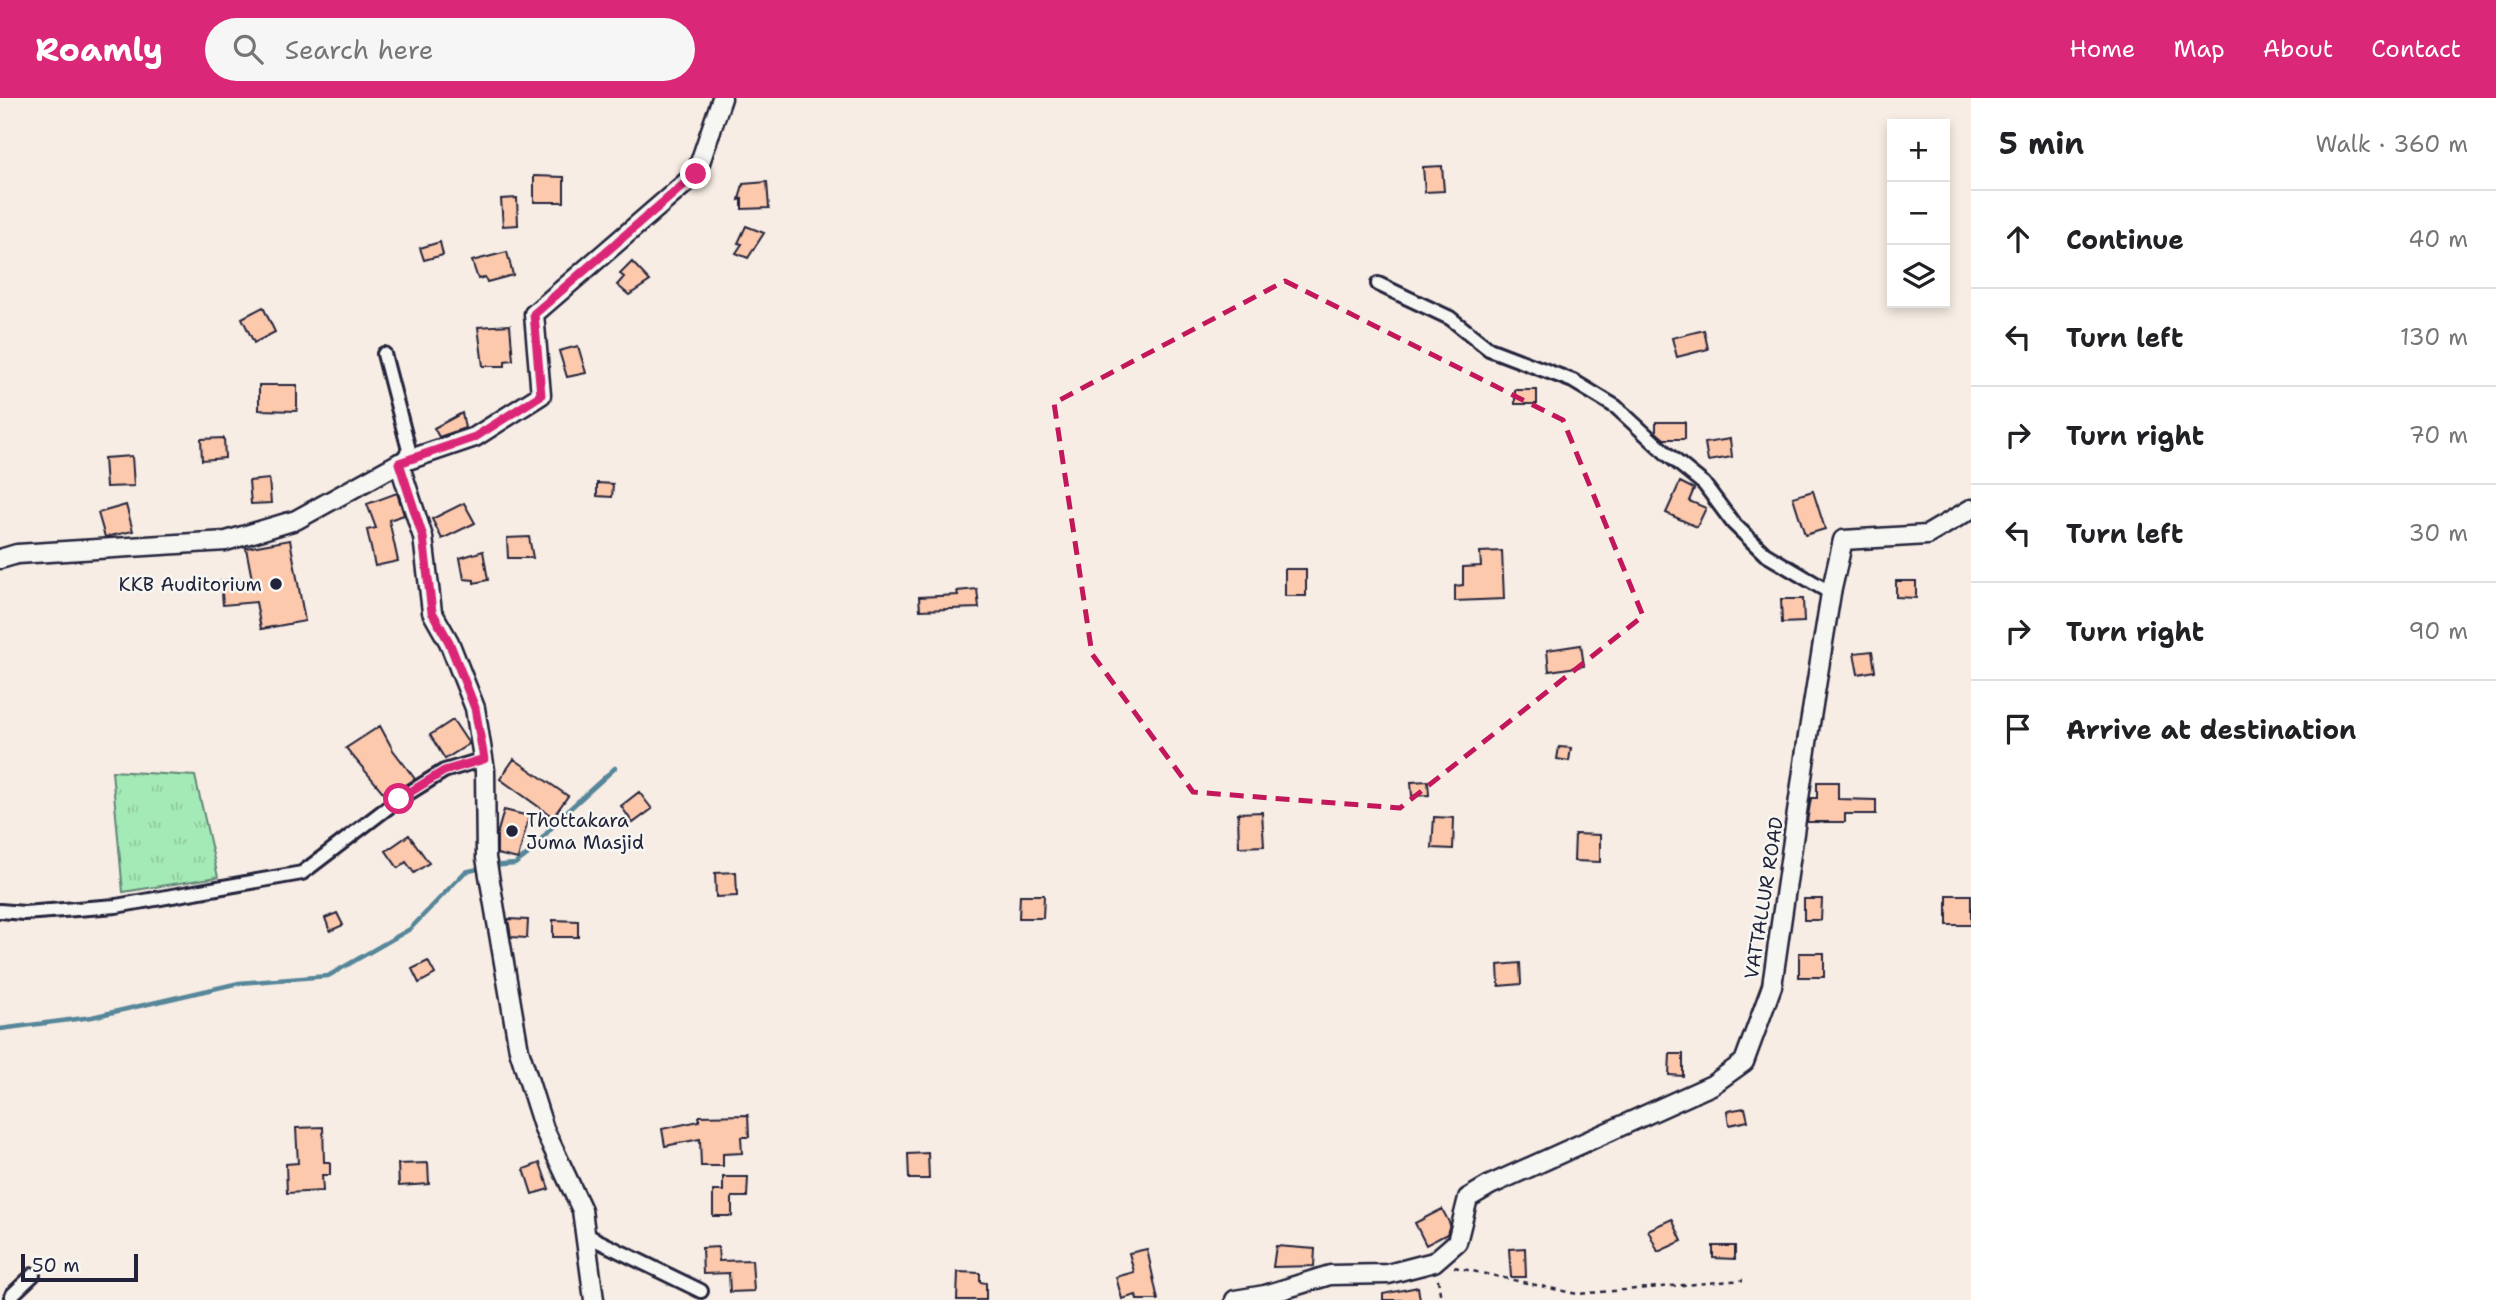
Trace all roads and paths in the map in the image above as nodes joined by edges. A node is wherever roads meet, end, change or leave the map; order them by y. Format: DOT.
graph roads {
  1 [pos="722,98"];
  2 [pos="1378,284"];
  3 [pos="384,354"];
  4 [pos="399,463"];
  5 [pos="1971,509"];
  6 [pos="0,559"];
  7 [pos="1831,593"];
  8 [pos="484,759"];
  9 [pos="0,911"];
  10 [pos="586,1235"];
  11 [pos="1434,1262"];
  12 [pos="33,1275"];
  13 [pos="1743,1280"];
  14 [pos="701,1291"];
  15 [pos="12,1300"];
  16 [pos="594,1300"];
  17 [pos="1235,1300"];
  18 [pos="1441,1300"];
  1 -- 4 [label="street"];
  2 -- 7 [label="street"];
  3 -- 4 [label="street"];
  4 -- 6 [label="street"];
  4 -- 8 [label="street"];
  5 -- 7 [label="street, VATTALLUR ROAD"];
  7 -- 11 [label="street, VATTALLUR ROAD"];
  8 -- 9 [label="street"];
  8 -- 10 [label="street"];
  10 -- 14 [label="street"];
  10 -- 16 [label="street"];
  11 -- 13 [label="path"];
  11 -- 17 [label="street"];
  11 -- 18 [label="path"];
  12 -- 15 [label="street"];
}
